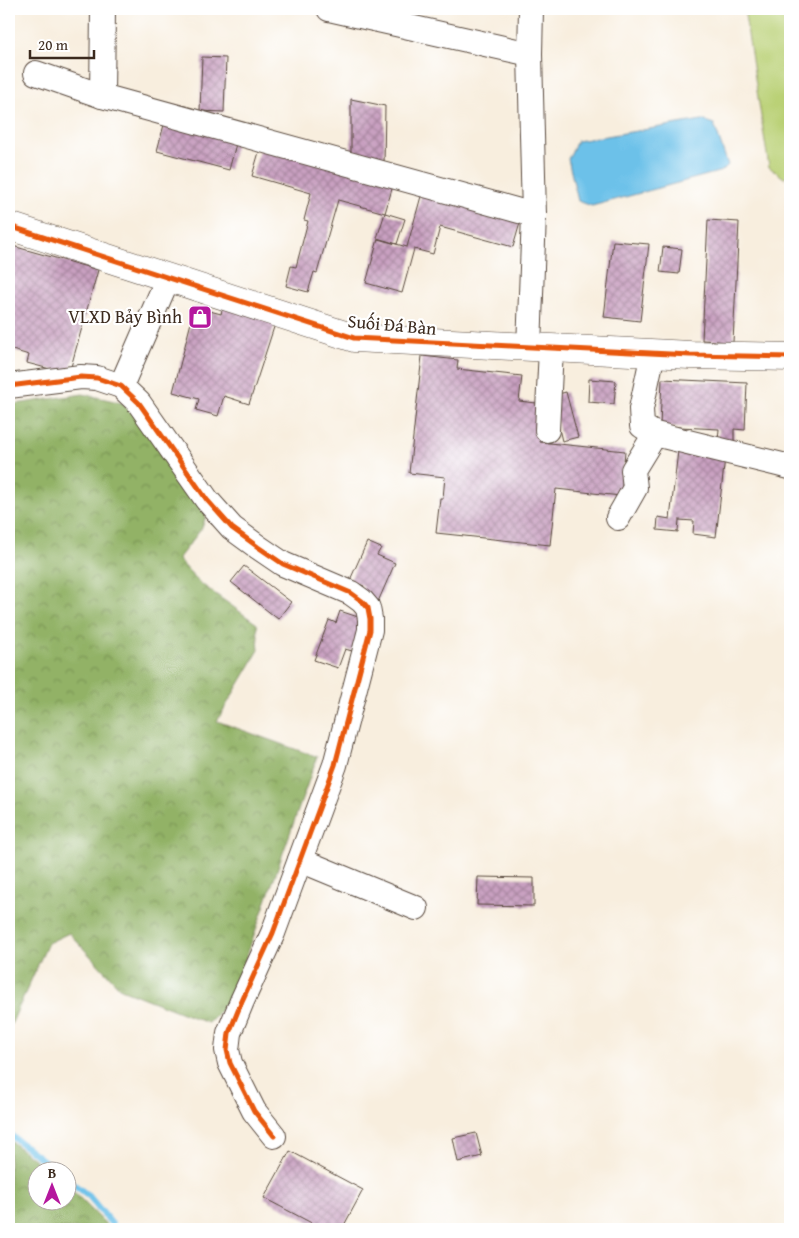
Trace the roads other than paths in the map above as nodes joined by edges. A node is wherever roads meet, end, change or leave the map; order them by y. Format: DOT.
graph roads {
  1 [pos="103,9"];
  2 [pos="329,9"];
  3 [pos="531,9"];
  4 [pos="530,54"];
  5 [pos="36,74"];
  6 [pos="102,96"];
  7 [pos="534,215"];
  8 [pos="9,226"];
  9 [pos="168,278"];
  10 [pos="540,348"];
  11 [pos="653,353"];
  12 [pos="790,357"];
  13 [pos="9,386"];
  14 [pos="121,386"];
  15 [pos="547,430"];
  16 [pos="655,434"];
  17 [pos="790,467"];
  18 [pos="618,518"];
  19 [pos="300,860"];
  20 [pos="416,908"];
  21 [pos="274,1136"];
  1 -- 6 [label="street"];
  2 -- 4 [label="street"];
  3 -- 4 [label="street"];
  4 -- 7 [label="street"];
  5 -- 6 [label="street"];
  6 -- 7 [label="street"];
  7 -- 10 [label="street"];
  8 -- 9 [label="street, Suối Đá Bàn"];
  9 -- 10 [label="street, Suối Đá Bàn"];
  9 -- 14 [label="street"];
  10 -- 11 [label="street, Suối Đá Bàn"];
  10 -- 15 [label="street"];
  11 -- 12 [label="street, Suối Đá Bàn"];
  11 -- 16 [label="street"];
  13 -- 14 [label="street"];
  14 -- 19 [label="street"];
  16 -- 17 [label="street"];
  16 -- 18 [label="street"];
  19 -- 20 [label="street"];
  19 -- 21 [label="street"];
}
